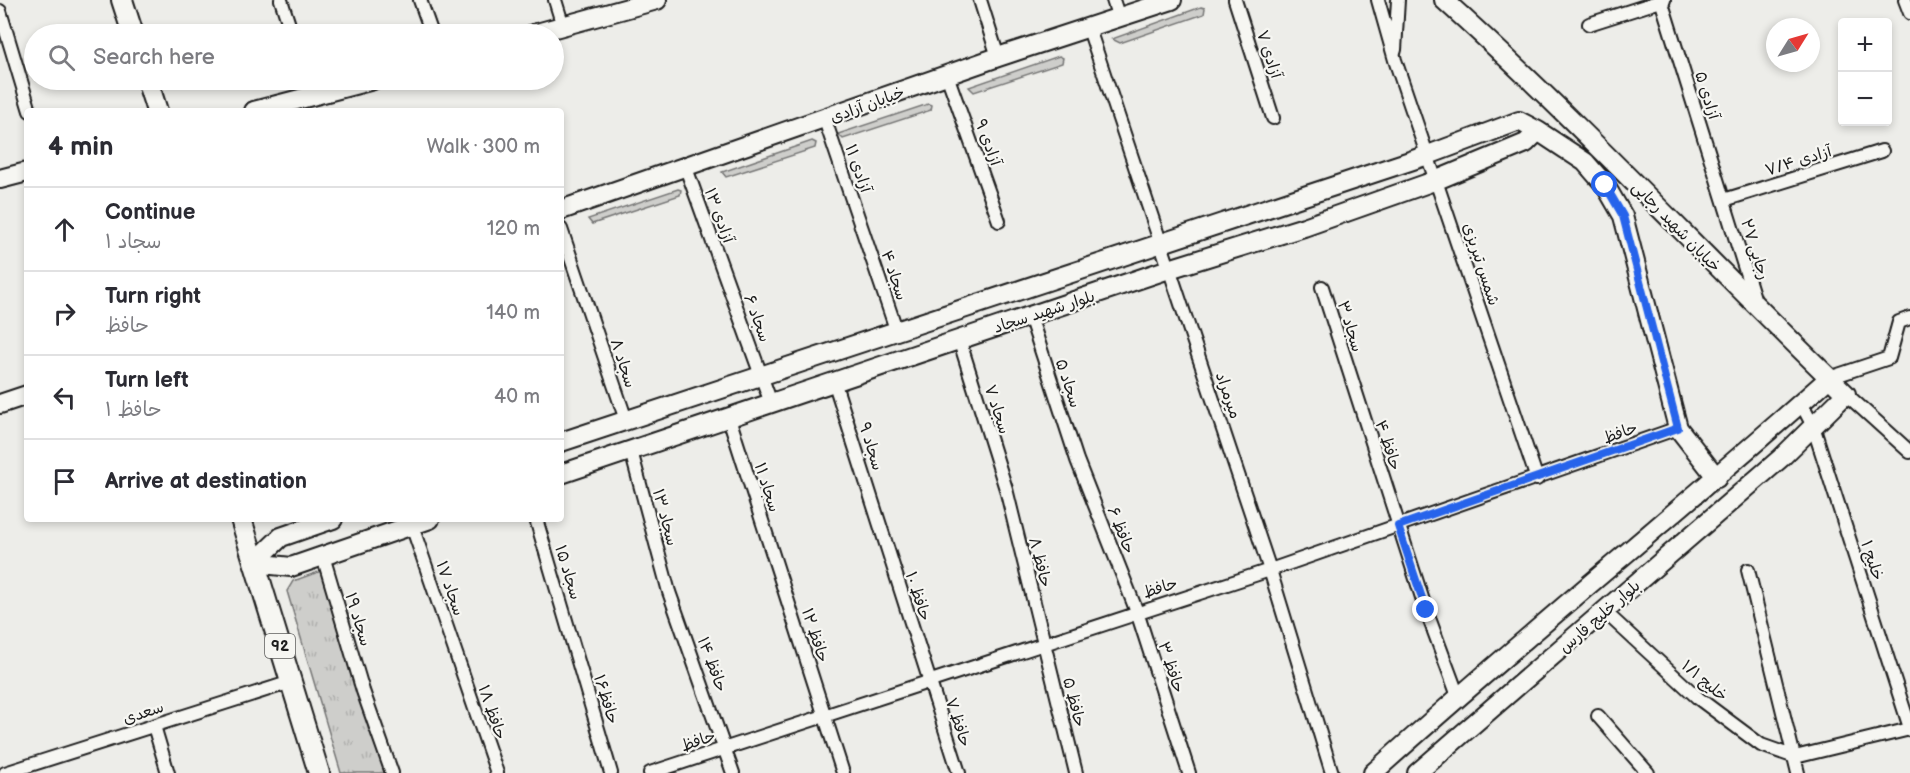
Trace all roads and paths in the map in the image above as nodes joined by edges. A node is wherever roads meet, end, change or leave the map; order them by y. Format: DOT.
graph roads {
  1 [pos="122,0"];
  2 [pos="281,0"];
  3 [pos="420,0"];
  4 [pos="555,0"];
  5 [pos="657,0"];
  6 [pos="980,0"];
  7 [pos="1172,0"];
  8 [pos="1234,0"];
  9 [pos="1378,0"];
  10 [pos="1398,0"];
  11 [pos="1444,0"];
  12 [pos="1662,0"];
  13 [pos="1905,0"];
  14 [pos="1116,9"];
  15 [pos="0,10"];
  16 [pos="1910,13"];
  17 [pos="130,24"];
  18 [pos="289,24"];
  19 [pos="428,24"];
  20 [pos="562,24"];
  21 [pos="1589,24"];
  22 [pos="564,26"];
  23 [pos="1089,29"];
  24 [pos="998,57"];
  25 [pos="1395,60"];
  26 [pos="947,75"];
  27 [pos="150,90"];
  28 [pos="304,90"];
  29 [pos="29,108"];
  30 [pos="156,108"];
  31 [pos="261,108"];
  32 [pos="1273,118"];
  33 [pos="825,120"];
  34 [pos="1532,137"];
  35 [pos="1882,151"];
  36 [pos="1428,154"];
  37 [pos="686,168"];
  38 [pos="24,173"];
  39 [pos="0,179"];
  40 [pos="1437,180"];
  41 [pos="1724,200"];
  42 [pos="564,209"];
  43 [pos="999,221"];
  44 [pos="862,228"];
  45 [pos="564,238"];
  46 [pos="1160,243"];
  47 [pos="1169,269"];
  48 [pos="723,272"];
  49 [pos="1322,286"];
  50 [pos="1758,308"];
  51 [pos="1030,316"];
  52 [pos="1910,318"];
  53 [pos="897,332"];
  54 [pos="959,339"];
  55 [pos="1349,375"];
  56 [pos="762,376"];
  57 [pos="1829,378"];
  58 [pos="834,381"];
  59 [pos="1846,394"];
  60 [pos="24,396"];
  61 [pos="771,402"];
  62 [pos="1801,403"];
  63 [pos="0,404"];
  64 [pos="729,418"];
  65 [pos="626,420"];
  66 [pos="1814,426"];
  67 [pos="1678,428"];
  68 [pos="564,441"];
  69 [pos="631,451"];
  70 [pos="1910,452"];
  71 [pos="1077,460"];
  72 [pos="564,473"];
  73 [pos="1717,478"];
  74 [pos="1537,479"];
  75 [pos="1006,489"];
  76 [pos="242,522"];
  77 [pos="324,522"];
  78 [pos="421,522"];
  79 [pos="537,522"];
  80 [pos="878,522"];
  81 [pos="412,525"];
  82 [pos="1398,526"];
  83 [pos="322,556"];
  84 [pos="254,563"];
  85 [pos="776,565"];
  86 [pos="1270,570"];
  87 [pos="1748,570"];
  88 [pos="669,592"];
  89 [pos="1604,611"];
  90 [pos="1137,612"];
  91 [pos="570,635"];
  92 [pos="1044,643"];
  93 [pos="459,661"];
  94 [pos="929,681"];
  95 [pos="291,682"];
  96 [pos="1458,696"];
  97 [pos="824,715"];
  98 [pos="1598,716"];
  99 [pos="154,726"];
  100 [pos="1910,728"];
  101 [pos="725,748"];
  102 [pos="1795,757"];
  103 [pos="1076,771"];
  104 [pos="7,773"];
  105 [pos="168,773"];
  106 [pos="319,773"];
  107 [pos="392,773"];
  108 [pos="497,773"];
  109 [pos="611,773"];
  110 [pos="650,773"];
  111 [pos="733,773"];
  112 [pos="843,773"];
  113 [pos="959,773"];
  114 [pos="1190,773"];
  115 [pos="1332,773"];
  116 [pos="1372,773"];
  117 [pos="1417,773"];
  118 [pos="1648,773"];
  119 [pos="1798,773"];
  1 -- 17 [label="main road"];
  2 -- 18 [label="street"];
  3 -- 19 [label="street"];
  4 -- 20 [label="street"];
  5 -- 22 [label="street"];
  6 -- 24 [label="street"];
  7 -- 14 [label="street, خیابان آزادی"];
  8 -- 32 [label="street, آزادی ۷"];
  9 -- 25 [label="street, شمس تبریزی"];
  10 -- 25 [label="street"];
  11 -- 50 [label="street, خیابان شهید رجایی"];
  12 -- 21 [label="street"];
  12 -- 41 [label="street, آزادی ۵"];
  13 -- 16 [label="street"];
  14 -- 23 [label="street, خیابان آزادی"];
  15 -- 29 [label="street"];
  23 -- 24 [label="street, خیابان آزادی"];
  23 -- 46 [label="street, میرمراد"];
  24 -- 26 [label="street, خیابان آزادی"];
  25 -- 36 [label="street, شمس تبریزی"];
  26 -- 33 [label="street, خیابان آزادی"];
  26 -- 43 [label="street, آزادی ۹"];
  27 -- 30 [label="main road"];
  28 -- 31 [label="street"];
  33 -- 37 [label="street, خیابان آزادی"];
  33 -- 44 [label="street, آزادی ۱۱"];
  34 -- 36 [label="street, بلوار شهید سجاد"];
  34 -- 40 [label="street, بلوار شهید سجاد"];
  34 -- 67 [label="street"];
  35 -- 41 [label="street, آزادی ۷/۴"];
  36 -- 40 [label="street, شمس تبریزی"];
  36 -- 46 [label="street, بلوار شهید سجاد"];
  37 -- 42 [label="street, خیابان آزادی"];
  37 -- 48 [label="street, آزادی ۱۳"];
  38 -- 39 [label="street"];
  40 -- 47 [label="street, بلوار شهید سجاد"];
  40 -- 74 [label="street, شمس تبریزی"];
  41 -- 50 [label="street, رجایی ۲۷"];
  44 -- 53 [label="street, سجاد ۴"];
  45 -- 65 [label="street, سجاد ۸"];
  46 -- 47 [label="street, میرمراد"];
  46 -- 53 [label="street, بلوار شهید سجاد"];
  47 -- 51 [label="street, بلوار شهید سجاد"];
  47 -- 86 [label="street, میرمراد"];
  48 -- 56 [label="street, سجاد ۶"];
  49 -- 55 [label="street, سجاد ۳"];
  50 -- 57 [label="street, خیابان شهید رجایی"];
  51 -- 54 [label="street, بلوار شهید سجاد"];
  51 -- 71 [label="street, سجاد ۵"];
  52 -- 57 [label="street"];
  53 -- 56 [label="street, بلوار شهید سجاد"];
  54 -- 58 [label="street, بلوار شهید سجاد"];
  54 -- 75 [label="street, سجاد ۷"];
  55 -- 82 [label="street, حافظ ۴"];
  56 -- 61 [label="street, سجاد ۶"];
  56 -- 65 [label="street, بلوار شهید سجاد"];
  57 -- 59 [label="street, خیابان شهید رجایی"];
  57 -- 62 [label="street"];
  58 -- 61 [label="street, بلوار شهید سجاد"];
  58 -- 80 [label="street, سجاد ۹"];
  59 -- 66 [label="street, بلوار خلیج فارس"];
  59 -- 70 [label="street, خیابان شهید رجایی"];
  60 -- 63 [label="street"];
  61 -- 64 [label="street, بلوار شهید سجاد"];
  62 -- 66 [label="street, خلیج ۱"];
  62 -- 73 [label="street"];
  64 -- 69 [label="street, بلوار شهید سجاد"];
  64 -- 85 [label="street, سجاد ۱۱"];
  65 -- 68 [label="street, بلوار شهید سجاد"];
  66 -- 89 [label="street, بلوار خلیج فارس"];
  66 -- 100 [label="street, خلیج ۱"];
  67 -- 73 [label="street"];
  67 -- 74 [label="street, حافظ"];
  69 -- 72 [label="street, بلوار شهید سجاد"];
  69 -- 88 [label="street, سجاد ۱۳"];
  71 -- 90 [label="street, حافظ ۶"];
  73 -- 96 [label="street"];
  74 -- 82 [label="street, حافظ"];
  75 -- 92 [label="street, حافظ ۸"];
  76 -- 84 [label="main road, 92"];
  77 -- 84 [label="street"];
  78 -- 81 [label="street"];
  79 -- 91 [label="street, سجاد ۱۵"];
  80 -- 94 [label="street, حافظ ۱۰"];
  81 -- 83 [label="street"];
  81 -- 93 [label="street, سجاد ۱۷"];
  82 -- 86 [label="street, حافظ"];
  82 -- 96 [label="street, حافظ ۴"];
  83 -- 84 [label="street"];
  83 -- 107 [label="street, سجاد ۱۹"];
  84 -- 95 [label="main road, 92"];
  85 -- 97 [label="street, حافظ ۱۲"];
  86 -- 90 [label="street, حافظ"];
  86 -- 115 [label="street, میرمراد"];
  87 -- 102 [label="street"];
  88 -- 101 [label="street, حافظ ۱۴"];
  89 -- 102 [label="street, خلیج ۱/۱"];
  89 -- 117 [label="street, بلوار خلیج فارس"];
  90 -- 92 [label="street, حافظ"];
  90 -- 114 [label="street, حافظ ۳"];
  91 -- 109 [label="street, حافظ۱۶"];
  92 -- 94 [label="street, حافظ"];
  92 -- 103 [label="street, حافظ ۵"];
  93 -- 108 [label="street, حافظ ۱۸"];
  94 -- 97 [label="street, حافظ"];
  94 -- 113 [label="street, حافظ ۷"];
  95 -- 99 [label="street, سعدی"];
  95 -- 106 [label="main road, 92"];
  96 -- 116 [label="street"];
  97 -- 101 [label="street, حافظ"];
  97 -- 112 [label="street, حافظ ۱۲"];
  98 -- 118 [label="street"];
  99 -- 104 [label="street, سعدی"];
  99 -- 105 [label="street"];
  100 -- 102 [label="street"];
  101 -- 110 [label="street, حافظ"];
  101 -- 111 [label="street, حافظ ۱۴"];
  102 -- 119 [label="street"];
}
